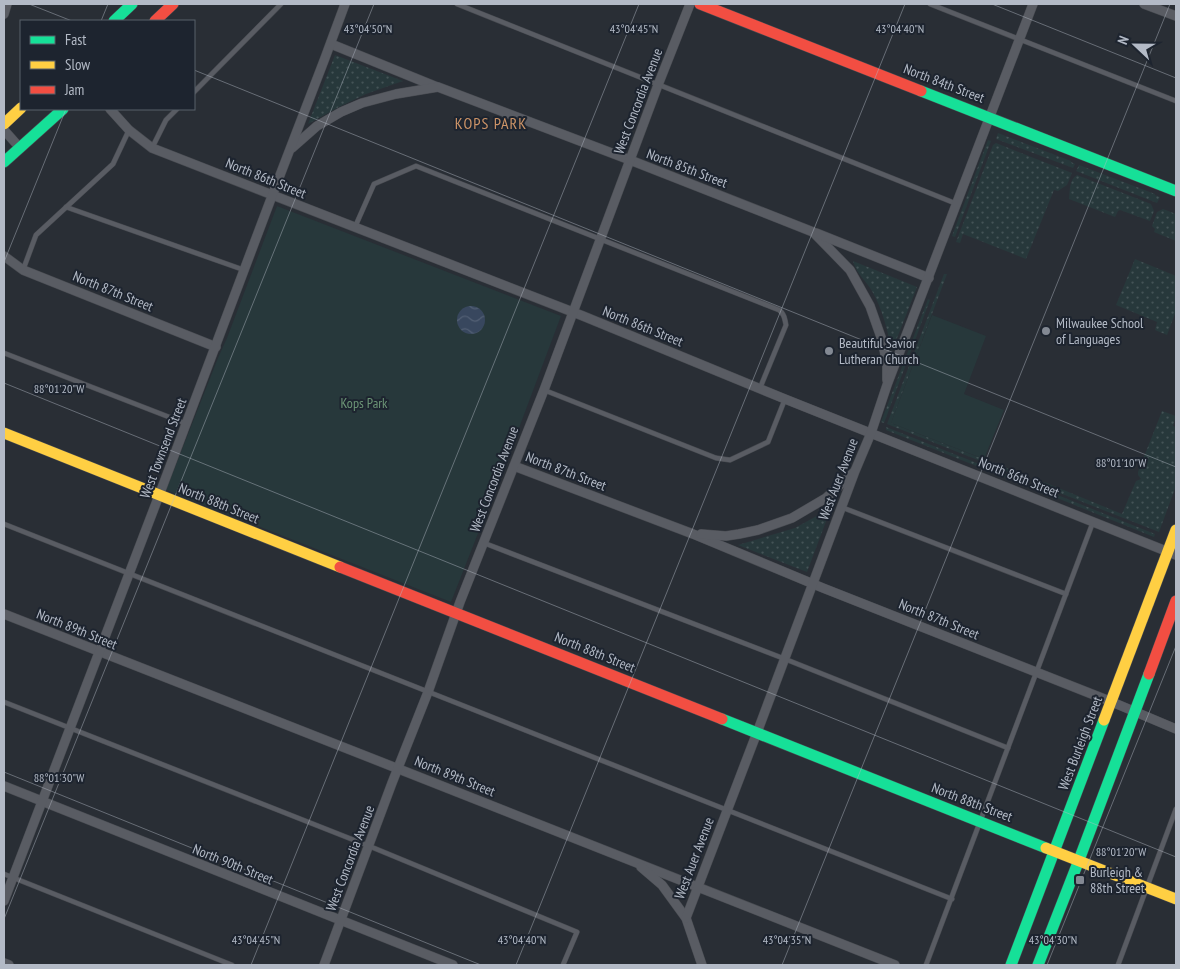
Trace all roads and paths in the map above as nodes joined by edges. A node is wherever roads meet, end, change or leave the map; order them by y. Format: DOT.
graph roads {
  1 [pos="8,4"];
  2 [pos="132,4"];
  3 [pos="172,4"];
  4 [pos="281,4"];
  5 [pos="345,4"];
  6 [pos="457,4"];
  7 [pos="690,4"];
  8 [pos="700,4"];
  9 [pos="930,4"];
  10 [pos="1033,4"];
  11 [pos="1144,4"];
  12 [pos="4,14"];
  13 [pos="1176,16"];
  14 [pos="115,20"];
  15 [pos="156,20"];
  16 [pos="1020,40"];
  17 [pos="331,44"];
  18 [pos="658,85"];
  19 [pos="438,88"];
  20 [pos="195,91"];
  21 [pos="1176,101"];
  22 [pos="20,109"];
  23 [pos="62,110"];
  24 [pos="111,110"];
  25 [pos="176,110"];
  26 [pos="990,117"];
  27 [pos="4,124"];
  28 [pos="4,130"];
  29 [pos="129,130"];
  30 [pos="20,148"];
  31 [pos="152,148"];
  32 [pos="290,150"];
  33 [pos="630,160"];
  34 [pos="4,162"];
  35 [pos="1176,191"];
  36 [pos="272,196"];
  37 [pos="957,204"];
  38 [pos="66,207"];
  39 [pos="355,228"];
  40 [pos="813,232"];
  41 [pos="600,239"];
  42 [pos="4,256"];
  43 [pos="23,270"];
  44 [pos="244,270"];
  45 [pos="929,278"];
  46 [pos="572,312"];
  47 [pos="216,347"];
  48 [pos="4,353"];
  49 [pos="887,386"];
  50 [pos="760,388"];
  51 [pos="544,390"];
  52 [pos="785,398"];
  53 [pos="187,424"];
  54 [pos="871,432"];
  55 [pos="4,433"];
  56 [pos="514,466"];
  57 [pos="855,471"];
  58 [pos="159,496"];
  59 [pos="841,507"];
  60 [pos="1094,521"];
  61 [pos="4,524"];
  62 [pos="1176,530"];
  63 [pos="693,534"];
  64 [pos="484,543"];
  65 [pos="1172,553"];
  66 [pos="130,573"];
  67 [pos="812,583"];
  68 [pos="1066,594"];
  69 [pos="1176,601"];
  70 [pos="456,613"];
  71 [pos="4,614"];
  72 [pos="99,652"];
  73 [pos="785,658"];
  74 [pos="1036,673"];
  75 [pos="428,692"];
  76 [pos="4,702"];
  77 [pos="1112,702"];
  78 [pos="1134,711"];
  79 [pos="70,728"];
  80 [pos="1176,729"];
  81 [pos="757,733"];
  82 [pos="1008,748"];
  83 [pos="398,768"];
  84 [pos="4,786"];
  85 [pos="42,801"];
  86 [pos="1176,809"];
  87 [pos="727,810"];
  88 [pos="1175,816"];
  89 [pos="981,822"];
  90 [pos="369,846"];
  91 [pos="1055,850"];
  92 [pos="1079,860"];
  93 [pos="635,862"];
  94 [pos="8,876"];
  95 [pos="698,886"];
  96 [pos="1146,887"];
  97 [pos="952,899"];
  98 [pos="1176,899"];
  99 [pos="4,901"];
  100 [pos="686,918"];
  101 [pos="340,922"];
  102 [pos="4,963"];
  103 [pos="9,965"];
  104 [pos="232,965"];
  105 [pos="324,965"];
  106 [pos="453,965"];
  107 [pos="563,965"];
  108 [pos="702,965"];
  109 [pos="895,965"];
  110 [pos="926,965"];
  111 [pos="1011,965"];
  112 [pos="1038,965"];
  113 [pos="1118,965"];
  1 -- 12 [label="street"];
  2 -- 14 [label="street"];
  3 -- 15 [label="street"];
  4 -- 20 [label="lane"];
  5 -- 17 [label="street, West Townsend Street"];
  6 -- 18 [label="lane"];
  7 -- 18 [label="street, West Concordia Avenue"];
  8 -- 26 [label="street, North 84th Street"];
  9 -- 16 [label="lane"];
  10 -- 16 [label="street, West Auer Avenue"];
  11 -- 13 [label="street"];
  16 -- 21 [label="lane"];
  16 -- 26 [label="street, West Auer Avenue"];
  17 -- 19 [label="street, North 85th Street"];
  17 -- 32 [label="street, West Townsend Street"];
  18 -- 33 [label="street, West Concordia Avenue"];
  18 -- 37 [label="lane"];
  19 -- 32 [label="street, North 85th Street"];
  19 -- 33 [label="street, North 85th Street"];
  22 -- 27 [label="street"];
  23 -- 30 [label="street"];
  24 -- 29 [label="street, North 86th Street"];
  25 -- 31 [label="lane"];
  26 -- 35 [label="street, North 84th Street"];
  26 -- 37 [label="street, West Auer Avenue"];
  28 -- 30 [label="street"];
  29 -- 31 [label="street, North 86th Street"];
  29 -- 38 [label="lane"];
  30 -- 34 [label="street"];
  31 -- 36 [label="street, North 86th Street"];
  32 -- 36 [label="street, West Townsend Street"];
  33 -- 40 [label="street, North 85th Street"];
  33 -- 41 [label="street, West Concordia Avenue"];
  36 -- 39 [label="street, North 86th Street"];
  36 -- 44 [label="street, West Townsend Street"];
  37 -- 45 [label="street, West Auer Avenue"];
  38 -- 43 [label="lane"];
  38 -- 44 [label="lane"];
  39 -- 41 [label="lane"];
  39 -- 46 [label="street, North 86th Street"];
  40 -- 45 [label="street, North 85th Street"];
  40 -- 49 [label="street, North 85th Street"];
  41 -- 46 [label="street, West Concordia Avenue"];
  41 -- 50 [label="lane"];
  42 -- 43 [label="street, North 87th Street"];
  43 -- 47 [label="street, North 87th Street"];
  44 -- 47 [label="street, West Townsend Street"];
  45 -- 49 [label="street, West Auer Avenue"];
  46 -- 50 [label="street, North 86th Street"];
  46 -- 51 [label="street, West Concordia Avenue"];
  47 -- 53 [label="street, West Townsend Street"];
  48 -- 53 [label="lane"];
  49 -- 54 [label="street, West Auer Avenue"];
  50 -- 52 [label="street, North 86th Street"];
  51 -- 52 [label="lane"];
  51 -- 56 [label="street, West Concordia Avenue"];
  52 -- 54 [label="street, North 86th Street"];
  53 -- 58 [label="street, West Townsend Street"];
  54 -- 57 [label="street, West Auer Avenue"];
  54 -- 60 [label="street, North 86th Street"];
  55 -- 58 [label="street, North 88th Street"];
  56 -- 63 [label="street, North 87th Street"];
  56 -- 64 [label="street, West Concordia Avenue"];
  57 -- 59 [label="street, West Auer Avenue"];
  57 -- 63 [label="street, North 87th Street"];
  58 -- 66 [label="street, West Townsend Street"];
  58 -- 70 [label="street, North 88th Street"];
  59 -- 67 [label="street, West Auer Avenue"];
  59 -- 68 [label="lane"];
  60 -- 65 [label="street, North 86th Street"];
  60 -- 68 [label="lane"];
  61 -- 66 [label="lane"];
  62 -- 65 [label="street, West Burleigh Street"];
  63 -- 67 [label="street, North 87th Street"];
  64 -- 70 [label="street, West Concordia Avenue"];
  64 -- 73 [label="lane"];
  65 -- 77 [label="street, West Burleigh Street"];
  66 -- 72 [label="street, West Townsend Street"];
  66 -- 75 [label="lane"];
  67 -- 73 [label="street, West Auer Avenue"];
  67 -- 74 [label="street, North 87th Street"];
  68 -- 74 [label="lane"];
  69 -- 78 [label="street"];
  70 -- 75 [label="street, West Concordia Avenue"];
  70 -- 81 [label="street, North 88th Street"];
  71 -- 72 [label="street, North 89th Street"];
  72 -- 79 [label="street, West Townsend Street"];
  72 -- 83 [label="street, North 89th Street"];
  73 -- 81 [label="street, West Auer Avenue"];
  73 -- 82 [label="lane"];
  74 -- 77 [label="street, North 87th Street"];
  74 -- 82 [label="lane"];
  75 -- 83 [label="street, West Concordia Avenue"];
  75 -- 87 [label="lane"];
  76 -- 79 [label="lane"];
  77 -- 78 [label="street, North 87th Street"];
  77 -- 91 [label="street, West Burleigh Street"];
  78 -- 80 [label="street, North 87th Street"];
  78 -- 92 [label="street"];
  79 -- 85 [label="street, West Townsend Street"];
  79 -- 90 [label="lane"];
  81 -- 87 [label="street, West Auer Avenue"];
  81 -- 89 [label="street, North 88th Street"];
  82 -- 89 [label="lane"];
  83 -- 90 [label="street, West Concordia Avenue"];
  83 -- 93 [label="street, North 89th Street"];
  84 -- 85 [label="street, North 90th Street"];
  85 -- 94 [label="street, West Townsend Street"];
  85 -- 101 [label="street, North 90th Street"];
  86 -- 88 [label="lane"];
  87 -- 95 [label="street, West Auer Avenue"];
  87 -- 97 [label="lane"];
  88 -- 96 [label="lane"];
  89 -- 91 [label="street, North 88th Street"];
  89 -- 97 [label="lane"];
  90 -- 101 [label="street, West Concordia Avenue"];
  90 -- 107 [label="lane"];
  91 -- 92 [label="street, North 88th Street"];
  91 -- 111 [label="street, West Burleigh Street"];
  92 -- 96 [label="street, North 88th Street"];
  92 -- 112 [label="street"];
  93 -- 95 [label="street, North 89th Street"];
  93 -- 100 [label="street"];
  94 -- 99 [label="street, West Townsend Street"];
  94 -- 104 [label="lane"];
  95 -- 100 [label="street, West Auer Avenue"];
  95 -- 109 [label="street, North 89th Street"];
  96 -- 98 [label="street, North 88th Street"];
  96 -- 113 [label="lane"];
  97 -- 110 [label="lane"];
  100 -- 108 [label="street, West Auer Avenue"];
  101 -- 105 [label="street, West Concordia Avenue"];
  101 -- 106 [label="street, North 90th Street"];
  102 -- 103 [label="street"];
}
